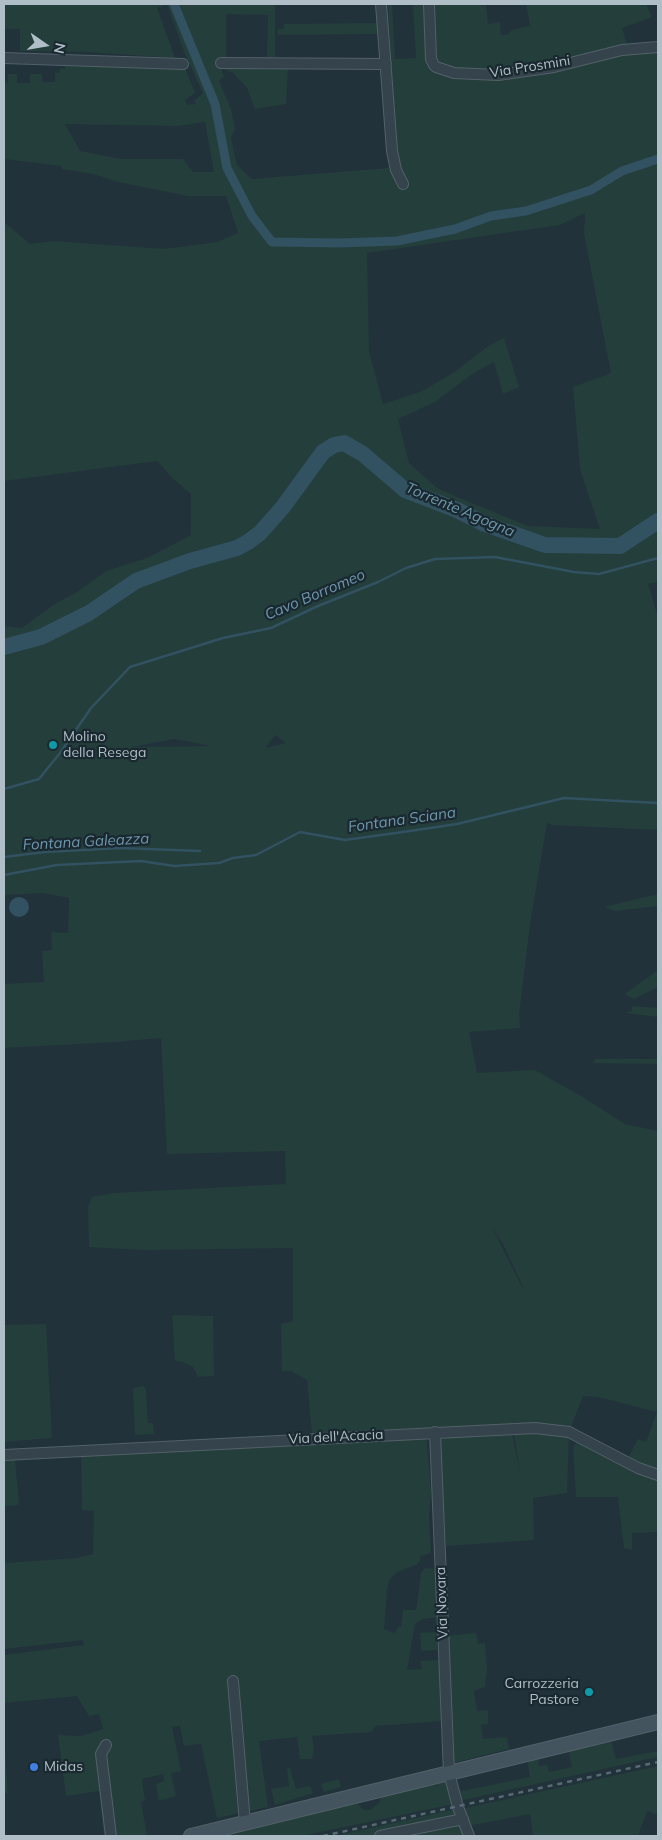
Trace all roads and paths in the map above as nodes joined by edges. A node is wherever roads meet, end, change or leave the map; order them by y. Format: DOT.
graph roads {
  1 [pos="381,4"];
  2 [pos="429,4"];
  3 [pos="658,46"];
  4 [pos="4,58"];
  5 [pos="221,63"];
  6 [pos="183,64"];
  7 [pos="386,64"];
  8 [pos="403,184"];
  9 [pos="435,1432"];
  10 [pos="4,1454"];
  11 [pos="658,1475"];
  12 [pos="233,1682"];
  13 [pos="658,1722"];
  14 [pos="106,1745"];
  15 [pos="449,1773"];
  16 [pos="463,1819"];
  17 [pos="245,1823"];
  18 [pos="111,1836"];
  19 [pos="191,1836"];
  20 [pos="380,1836"];
  21 [pos="470,1836"];
  1 -- 7 [label="street"];
  2 -- 3 [label="street, Via Prosmini"];
  4 -- 6 [label="street"];
  5 -- 7 [label="street"];
  7 -- 8 [label="street"];
  9 -- 10 [label="street, Via dell'Acacia"];
  9 -- 11 [label="street, Via dell'Acacia"];
  9 -- 15 [label="street, Via Novara"];
  12 -- 17 [label="street"];
  13 -- 15 [label="main road"];
  14 -- 18 [label="street"];
  15 -- 16 [label="street, Via Novara"];
  15 -- 17 [label="main road"];
  16 -- 20 [label="street"];
  16 -- 21 [label="street, Via Novara"];
  17 -- 19 [label="main road"];
}
